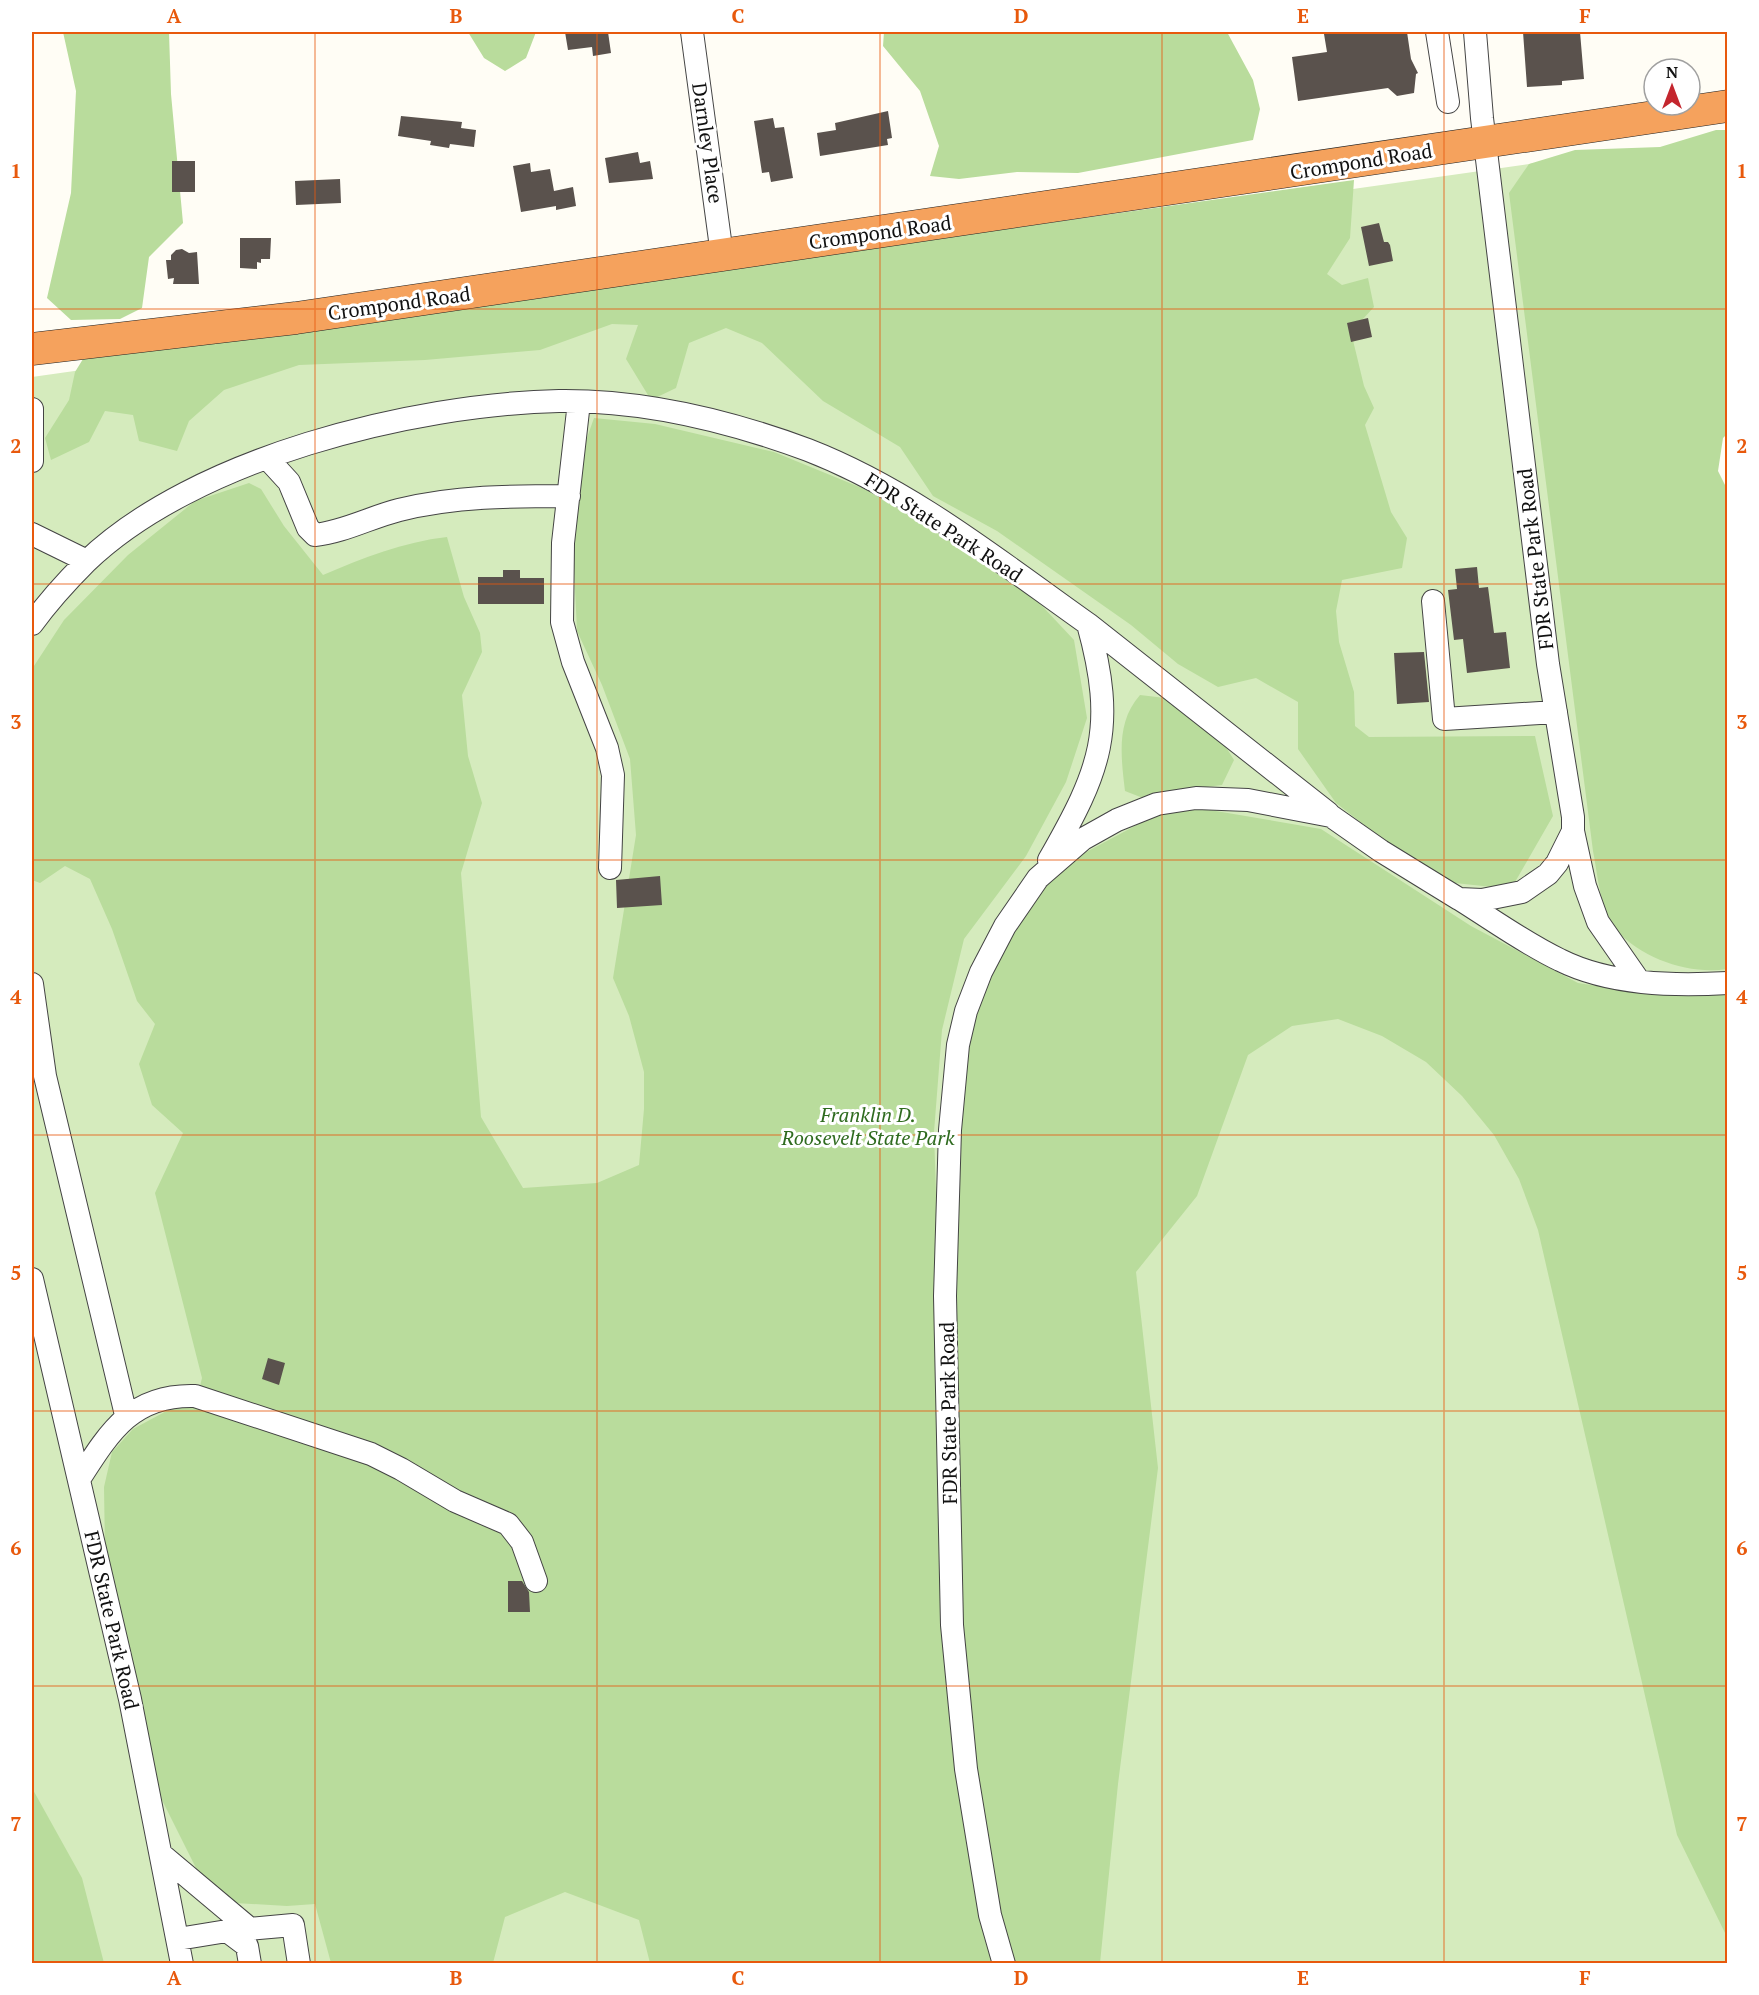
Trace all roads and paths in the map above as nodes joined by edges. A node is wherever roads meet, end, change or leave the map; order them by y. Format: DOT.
graph roads {
  1 [pos="692,32"];
  2 [pos="1437,32"];
  3 [pos="1475,32"];
  4 [pos="1448,102"];
  5 [pos="1728,106"];
  6 [pos="1485,141"];
  7 [pos="722,255"];
  8 [pos="32,350"];
  9 [pos="579,402"];
  10 [pos="32,409"];
  11 [pos="267,458"];
  12 [pos="32,461"];
  13 [pos="569,496"];
  14 [pos="32,534"];
  15 [pos="87,561"];
  16 [pos="1433,601"];
  17 [pos="32,624"];
  18 [pos="1088,624"];
  19 [pos="1556,712"];
  20 [pos="1331,816"];
  21 [pos="1573,831"];
  22 [pos="610,868"];
  23 [pos="1038,878"];
  24 [pos="1459,899"];
  25 [pos="1639,981"];
  26 [pos="1728,983"];
  27 [pos="32,984"];
  28 [pos="32,1279"];
  29 [pos="126,1415"];
  30 [pos="68,1430"];
  31 [pos="108,1436"];
  32 [pos="80,1478"];
  33 [pos="536,1581"];
  34 [pos="163,1856"];
  35 [pos="250,1929"];
  36 [pos="227,1931"];
  37 [pos="178,1939"];
  38 [pos="182,1964"];
  39 [pos="250,1964"];
  40 [pos="299,1964"];
  41 [pos="1004,1964"];
  1 -- 7 [label="street, Darnley Place"];
  2 -- 4 [label="street"];
  3 -- 6 [label="street, FDR State Park Road"];
  5 -- 6 [label="highway, Crompond Road"];
  6 -- 7 [label="highway, Crompond Road"];
  6 -- 19 [label="street, FDR State Park Road"];
  7 -- 8 [label="highway, Crompond Road"];
  9 -- 11 [label="street, FDR State Park Road"];
  9 -- 13 [label="street"];
  9 -- 18 [label="street, FDR State Park Road"];
  10 -- 12 [label="street"];
  11 -- 13 [label="street"];
  11 -- 15 [label="street, FDR State Park Road"];
  13 -- 22 [label="street"];
  14 -- 15 [label="street"];
  15 -- 17 [label="street, FDR State Park Road"];
  16 -- 19 [label="street"];
  18 -- 20 [label="street, FDR State Park Road"];
  18 -- 23 [label="street, FDR State Park Road"];
  19 -- 21 [label="street, FDR State Park Road"];
  20 -- 23 [label="street, FDR State Park Road"];
  20 -- 24 [label="street, FDR State Park Road"];
  21 -- 24 [label="street"];
  21 -- 25 [label="street, FDR State Park Road"];
  23 -- 41 [label="street, FDR State Park Road"];
  24 -- 25 [label="street, FDR State Park Road"];
  25 -- 26 [label="street, FDR State Park Road"];
  27 -- 29 [label="street"];
  28 -- 30 [label="street, FDR State Park Road"];
  29 -- 31 [label="street"];
  29 -- 33 [label="street"];
  30 -- 31 [label="street"];
  30 -- 32 [label="street, FDR State Park Road"];
  31 -- 32 [label="street"];
  32 -- 34 [label="street, FDR State Park Road"];
  34 -- 35 [label="street"];
  34 -- 37 [label="street, FDR State Park Road"];
  35 -- 36 [label="street"];
  35 -- 40 [label="street"];
  36 -- 37 [label="street"];
  36 -- 39 [label="street"];
  37 -- 38 [label="street, FDR State Park Road"];
}
